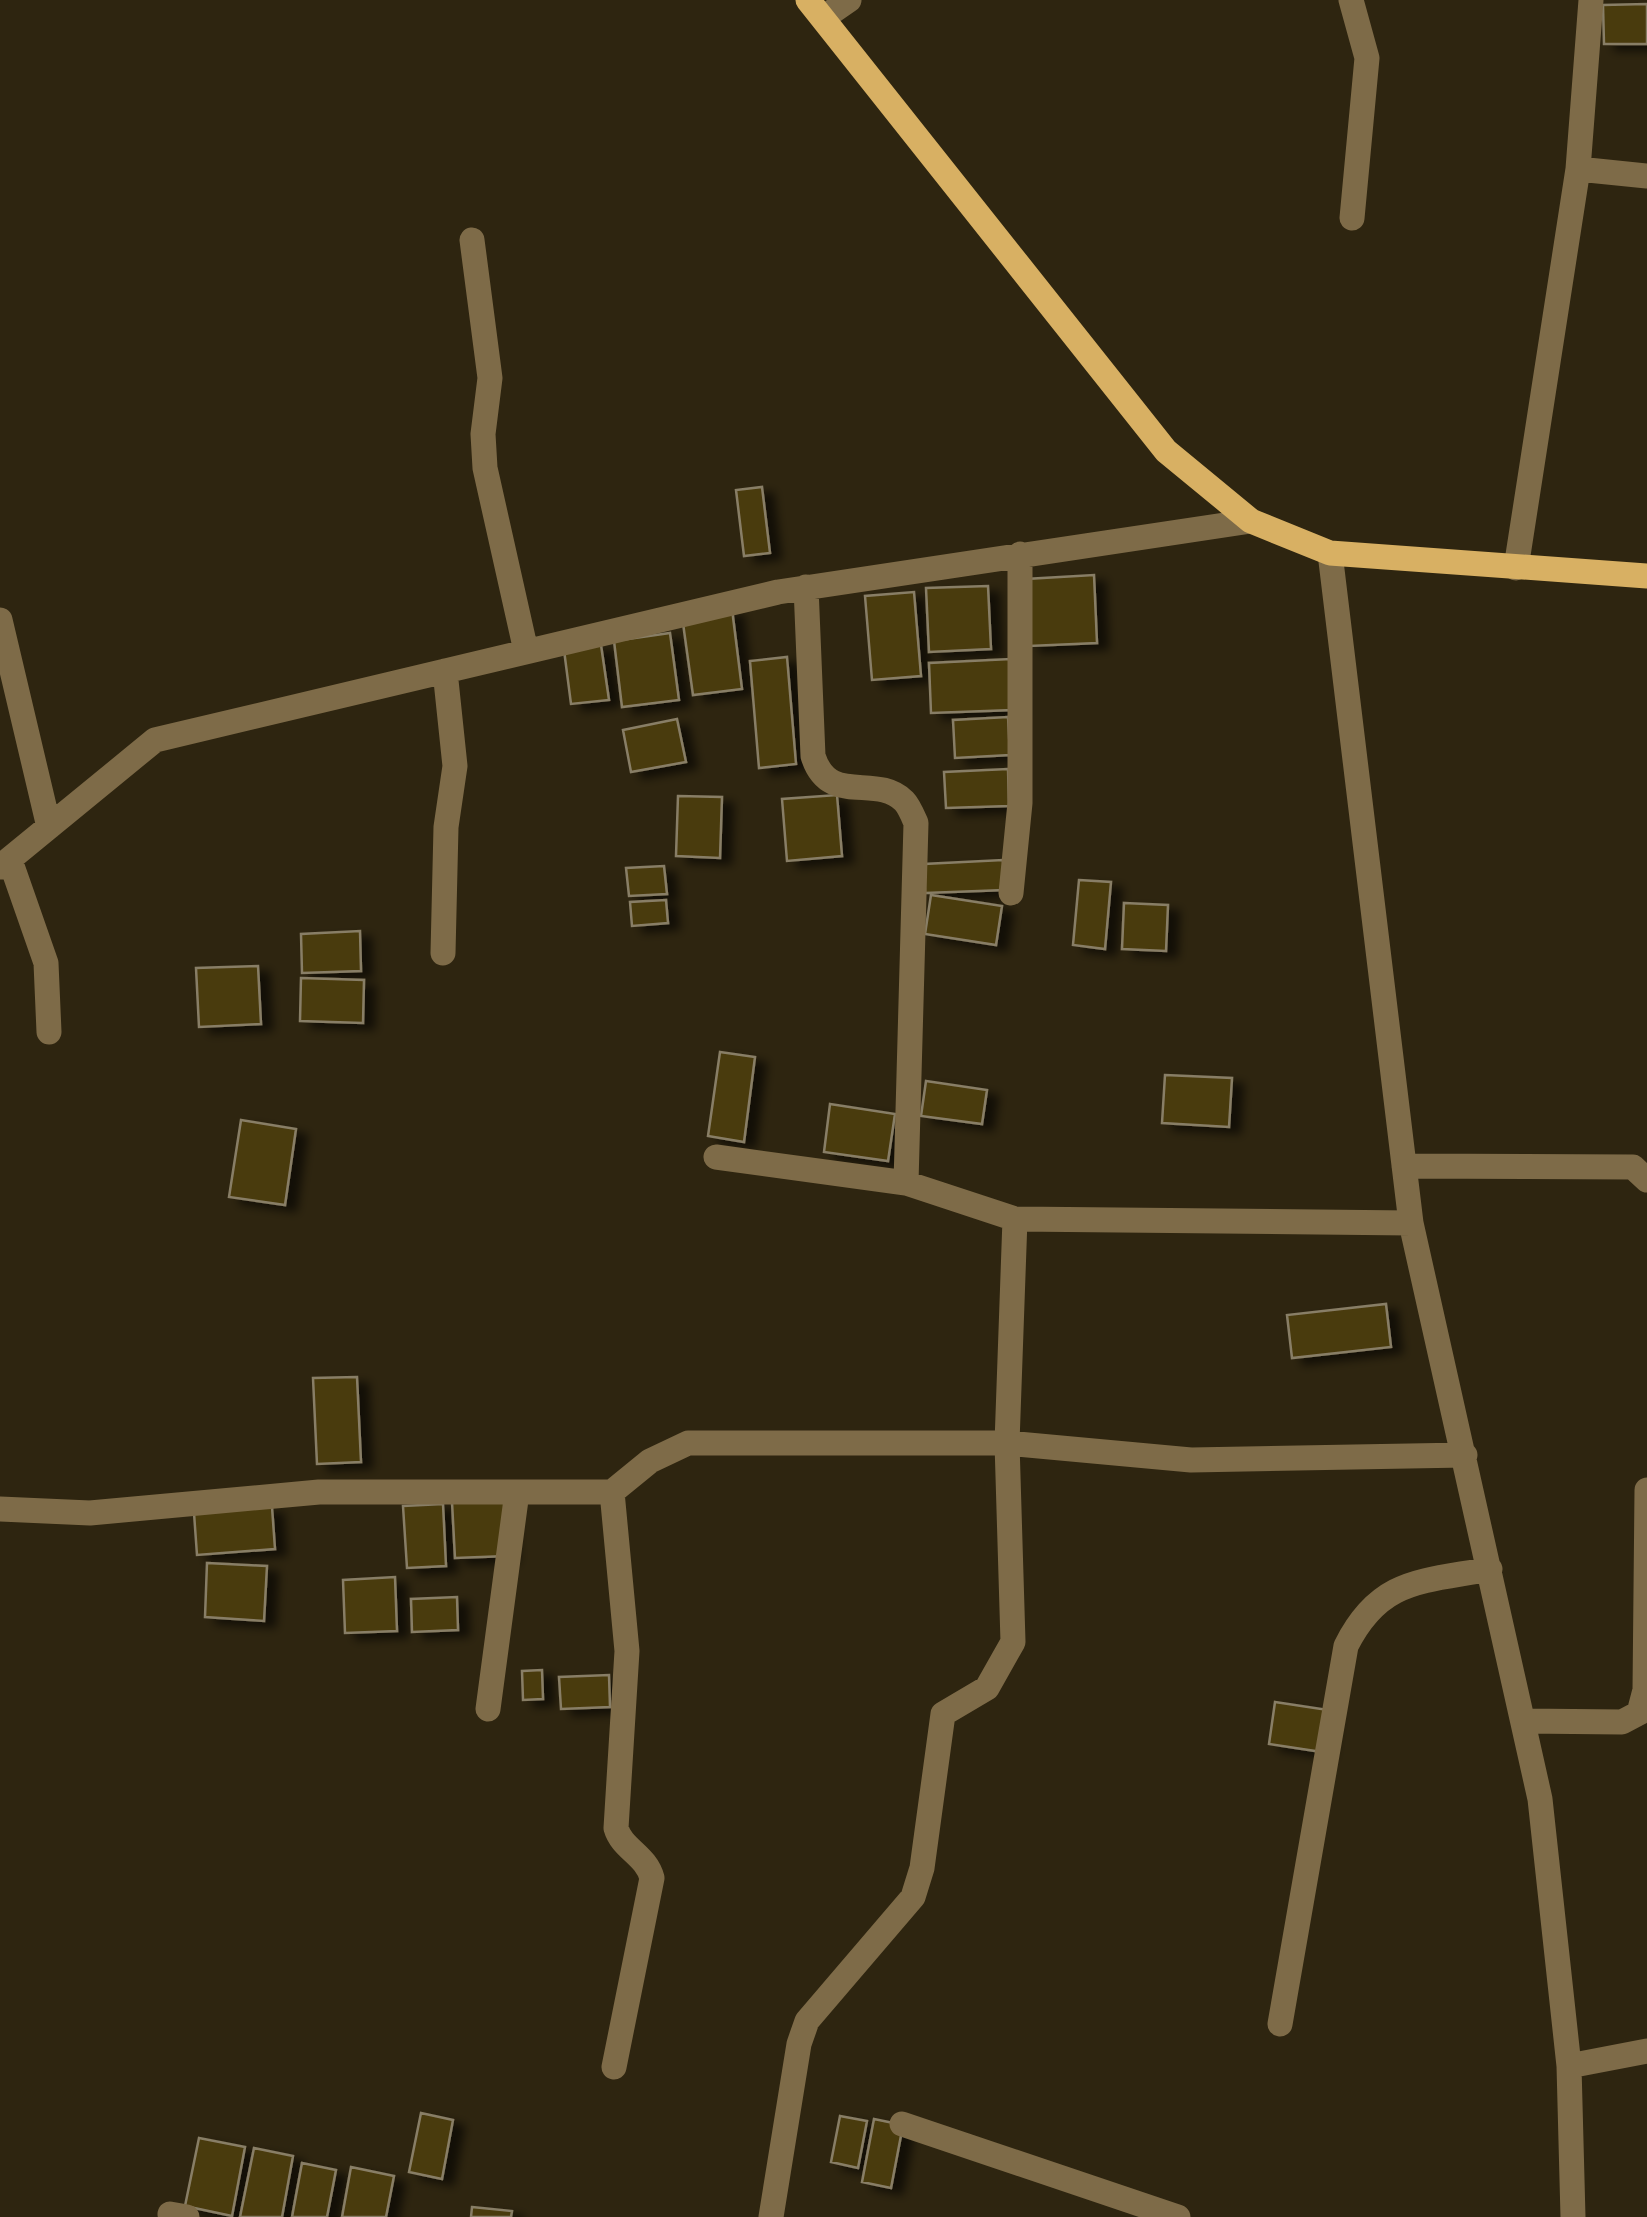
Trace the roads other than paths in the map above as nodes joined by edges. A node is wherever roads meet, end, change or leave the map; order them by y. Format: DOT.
graph roads {
  1 [pos="849,0"];
  2 [pos="1351,0"];
  3 [pos="1591,0"];
  4 [pos="816,9"];
  5 [pos="1578,170"];
  6 [pos="1647,176"];
  7 [pos="1352,218"];
  8 [pos="472,240"];
  9 [pos="1251,521"];
  10 [pos="1330,553"];
  11 [pos="1020,554"];
  12 [pos="1516,568"];
  13 [pos="1647,576"];
  14 [pos="806,587"];
  15 [pos="0,620"];
  16 [pos="526,652"];
  17 [pos="445,671"];
  18 [pos="49,826"];
  19 [pos="5,863"];
  20 [pos="1011,893"];
  21 [pos="443,954"];
  22 [pos="49,1032"];
  23 [pos="716,1157"];
  24 [pos="1404,1166"];
  25 [pos="1647,1180"];
  26 [pos="906,1183"];
  27 [pos="1016,1219"];
  28 [pos="1411,1223"];
  29 [pos="1007,1443"];
  30 [pos="1465,1455"];
  31 [pos="1647,1490"];
  32 [pos="518,1492"];
  33 [pos="612,1492"];
  34 [pos="0,1509"];
  35 [pos="1490,1569"];
  36 [pos="488,1708"];
  37 [pos="1522,1721"];
  38 [pos="1280,2024"];
  39 [pos="1647,2051"];
  40 [pos="1569,2066"];
  41 [pos="614,2067"];
  42 [pos="902,2124"];
  43 [pos="1103,2205"];
  44 [pos="771,2217"];
  45 [pos="1178,2217"];
  46 [pos="1573,2217"];
  1 -- 4 [label="street"];
  2 -- 7 [label="street"];
  3 -- 5 [label="street"];
  4 -- 9 [label="main road"];
  5 -- 6 [label="street"];
  5 -- 12 [label="street"];
  8 -- 16 [label="street"];
  9 -- 10 [label="main road"];
  9 -- 11 [label="street"];
  10 -- 12 [label="main road"];
  10 -- 24 [label="street"];
  11 -- 14 [label="street"];
  11 -- 20 [label="street"];
  12 -- 13 [label="main road"];
  14 -- 16 [label="street"];
  14 -- 26 [label="street"];
  15 -- 18 [label="street"];
  16 -- 17 [label="street"];
  17 -- 18 [label="street"];
  17 -- 21 [label="street"];
  18 -- 19 [label="street"];
  19 -- 22 [label="street"];
  23 -- 26 [label="street"];
  24 -- 25 [label="street"];
  24 -- 28 [label="street"];
  26 -- 27 [label="street"];
  27 -- 28 [label="street"];
  27 -- 29 [label="street"];
  28 -- 30 [label="street"];
  29 -- 30 [label="street"];
  29 -- 33 [label="street"];
  29 -- 44 [label="street"];
  30 -- 35 [label="street"];
  31 -- 37 [label="street"];
  32 -- 33 [label="street"];
  32 -- 34 [label="street"];
  32 -- 36 [label="street"];
  33 -- 41 [label="street"];
  35 -- 37 [label="street"];
  35 -- 38 [label="street"];
  37 -- 40 [label="street"];
  39 -- 40 [label="street"];
  40 -- 46 [label="street"];
  42 -- 43 [label="street"];
  43 -- 45 [label="street"];
}
